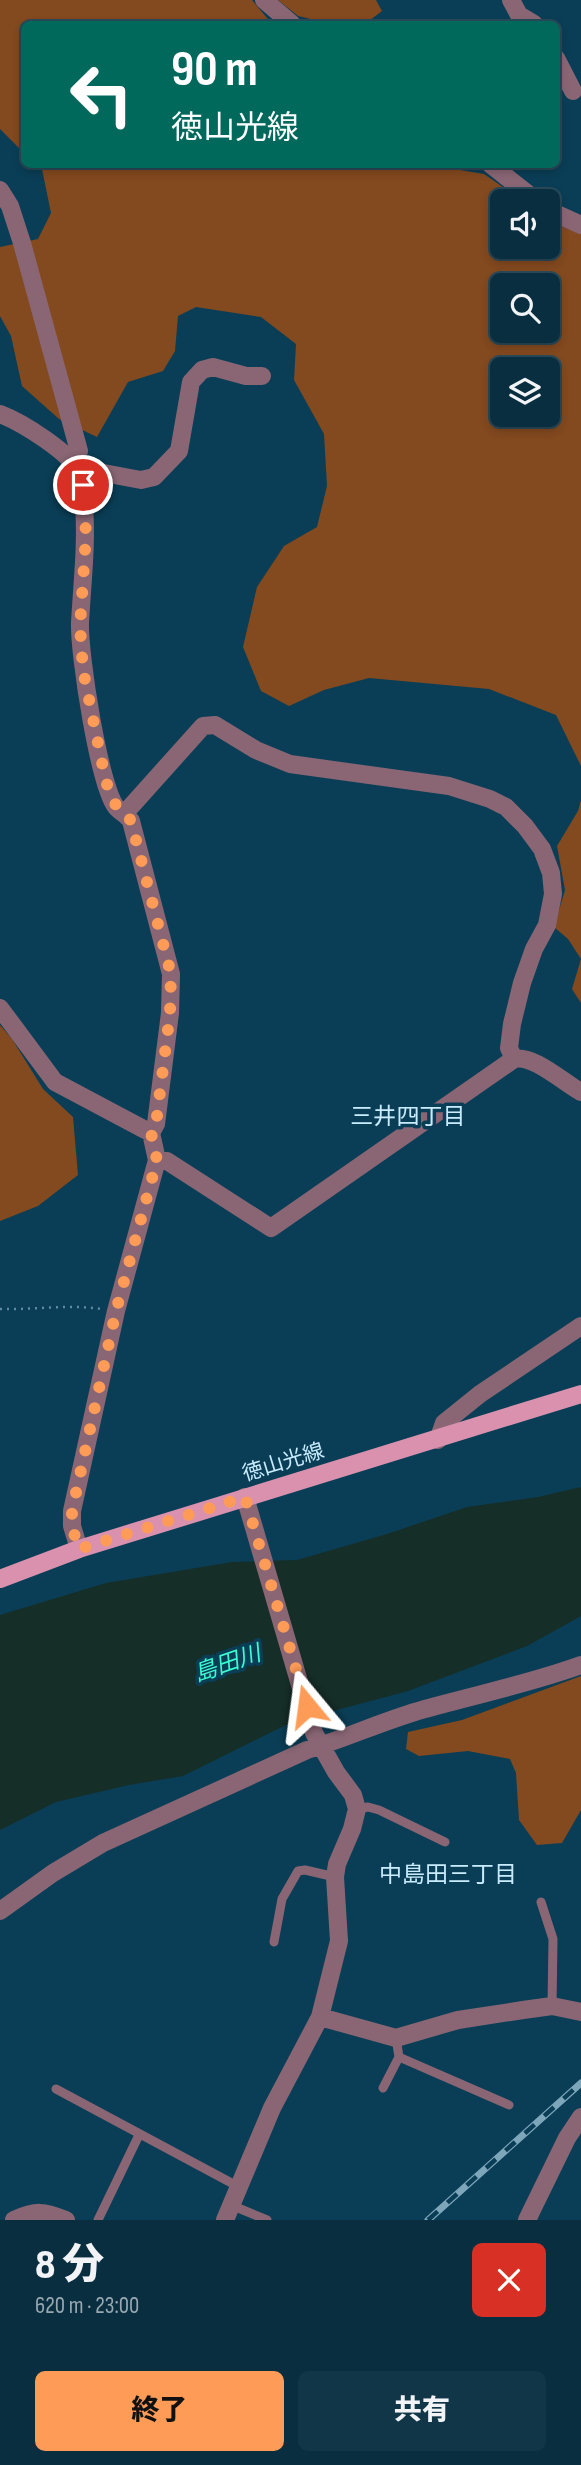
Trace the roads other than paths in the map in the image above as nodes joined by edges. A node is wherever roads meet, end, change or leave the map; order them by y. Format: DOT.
graph roads {
  1 [pos="264,0"];
  2 [pos="511,0"];
  3 [pos="288,21"];
  4 [pos="529,21"];
  5 [pos="560,68"];
  6 [pos="570,92"];
  7 [pos="495,168"];
  8 [pos="522,189"];
  9 [pos="0,190"];
  10 [pos="560,215"];
  11 [pos="581,225"];
  12 [pos="262,376"];
  13 [pos="0,414"];
  14 [pos="77,468"];
  15 [pos="125,813"];
  16 [pos="0,1009"];
  17 [pos="514,1059"];
  18 [pos="581,1092"];
  19 [pos="151,1133"];
  20 [pos="157,1160"];
  21 [pos="581,1326"];
  22 [pos="581,1394"];
  23 [pos="438,1440"];
  24 [pos="245,1497"];
  25 [pos="79,1549"];
  26 [pos="0,1579"];
  27 [pos="581,1665"];
  28 [pos="317,1739"];
  29 [pos="356,1809"];
  30 [pos="445,1842"];
  31 [pos="335,1877"];
  32 [pos="541,1902"];
  33 [pos="0,1911"];
  34 [pos="274,1942"];
  35 [pos="552,2006"];
  36 [pos="581,2012"];
  37 [pos="320,2017"];
  38 [pos="396,2038"];
  39 [pos="399,2057"];
  40 [pos="383,2088"];
  41 [pos="56,2089"];
  42 [pos="509,2105"];
  43 [pos="581,2117"];
  44 [pos="139,2135"];
  45 [pos="239,2187"];
  46 [pos="228,2212"];
  47 [pos="14,2220"];
  48 [pos="65,2220"];
  49 [pos="98,2220"];
  50 [pos="267,2220"];
  51 [pos="527,2220"];
  1 -- 3 [label="street"];
  2 -- 4 [label="street"];
  5 -- 6 [label="street"];
  7 -- 8 [label="street"];
  9 -- 14 [label="street"];
  10 -- 11 [label="street"];
  12 -- 14 [label="street"];
  13 -- 14 [label="street"];
  14 -- 15 [label="street"];
  15 -- 17 [label="street"];
  15 -- 19 [label="street"];
  16 -- 19 [label="street"];
  17 -- 18 [label="street"];
  17 -- 20 [label="street"];
  19 -- 20 [label="street"];
  20 -- 25 [label="street"];
  21 -- 23 [label="street"];
  22 -- 23 [label="main road, 徳山光線"];
  23 -- 24 [label="main road, 徳山光線"];
  24 -- 25 [label="main road, 徳山光線"];
  24 -- 28 [label="street"];
  25 -- 26 [label="main road, 徳山光線"];
  27 -- 28 [label="street"];
  28 -- 29 [label="street"];
  28 -- 33 [label="street"];
  29 -- 30 [label="lane"];
  29 -- 31 [label="street"];
  31 -- 34 [label="lane"];
  31 -- 37 [label="street"];
  32 -- 35 [label="lane"];
  35 -- 36 [label="street"];
  35 -- 38 [label="street"];
  37 -- 38 [label="street"];
  37 -- 45 [label="street"];
  38 -- 39 [label="lane"];
  39 -- 40 [label="lane"];
  39 -- 42 [label="lane"];
  41 -- 44 [label="lane"];
  43 -- 51 [label="street"];
  44 -- 45 [label="lane"];
  44 -- 49 [label="lane"];
  45 -- 46 [label="street"];
  46 -- 50 [label="lane"];
  47 -- 48 [label="street"];
}
